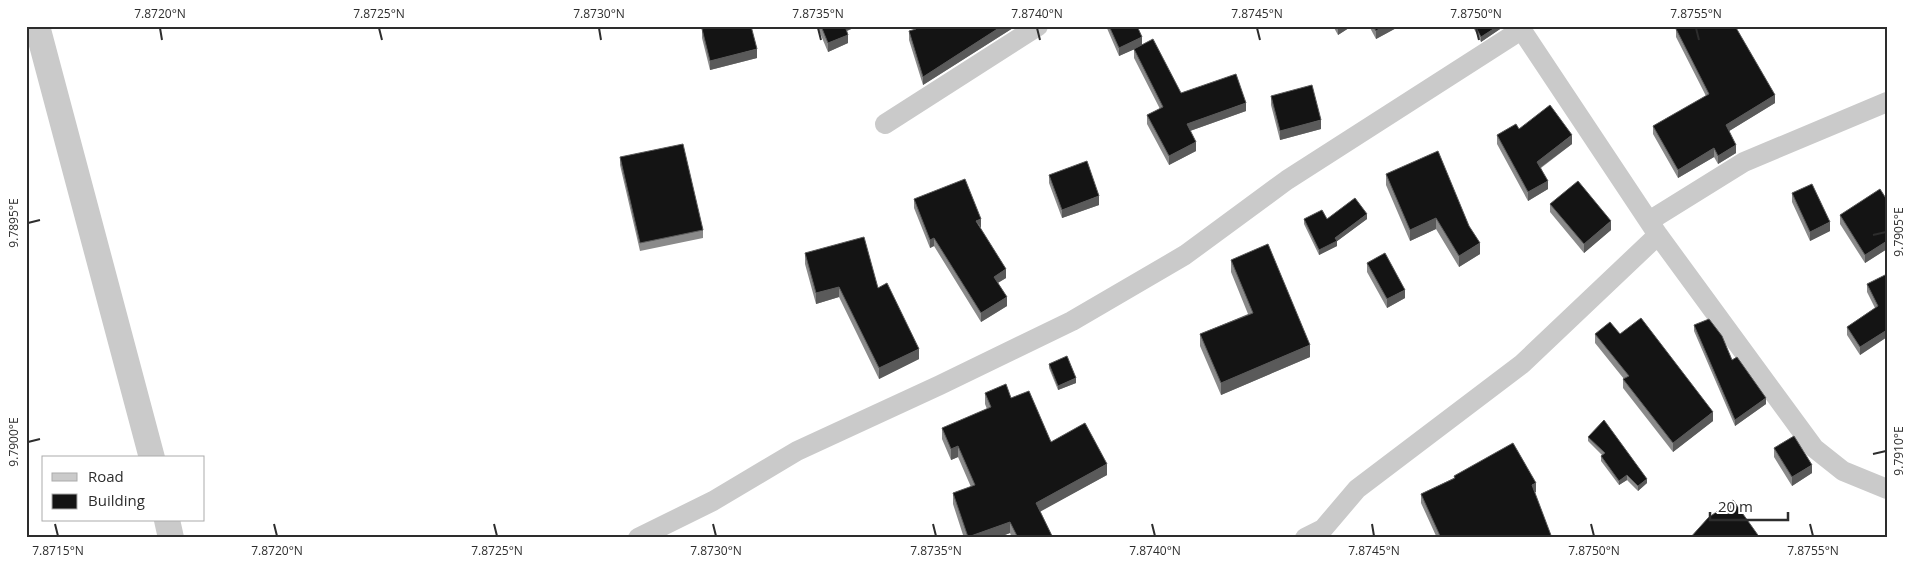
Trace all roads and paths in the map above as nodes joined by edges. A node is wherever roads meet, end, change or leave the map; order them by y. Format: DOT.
graph roads {
  1 [pos="37,26"];
  2 [pos="1038,26"];
  3 [pos="1520,28"];
  4 [pos="1887,102"];
  5 [pos="885,124"];
  6 [pos="1653,228"];
  7 [pos="151,456"];
  8 [pos="1887,488"];
  9 [pos="167,522"];
  10 [pos="171,538"];
  11 [pos="638,538"];
  12 [pos="1306,538"];
  1 -- 7 [label="street"];
  2 -- 5 [label="street"];
  3 -- 6 [label="street"];
  3 -- 11 [label="street"];
  4 -- 6 [label="street"];
  6 -- 8 [label="street"];
  6 -- 12 [label="street"];
  9 -- 10 [label="street"];
}
